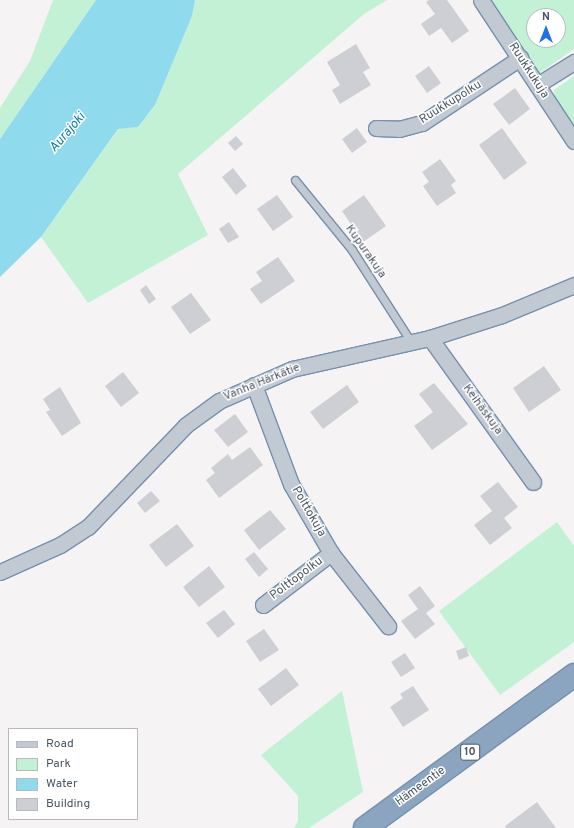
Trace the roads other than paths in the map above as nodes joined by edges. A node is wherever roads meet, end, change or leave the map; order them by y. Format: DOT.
graph roads {
  1 [pos="481,0"];
  2 [pos="520,58"];
  3 [pos="574,62"];
  4 [pos="537,86"];
  5 [pos="376,128"];
  6 [pos="574,141"];
  7 [pos="295,180"];
  8 [pos="574,285"];
  9 [pos="430,338"];
  10 [pos="411,342"];
  11 [pos="254,385"];
  12 [pos="533,482"];
  13 [pos="331,553"];
  14 [pos="0,572"];
  15 [pos="263,605"];
  16 [pos="388,626"];
  17 [pos="574,675"];
  18 [pos="365,828"];
  1 -- 2 [label="street, Ruukkukuja"];
  2 -- 4 [label="street, Ruukkukuja"];
  2 -- 5 [label="street, Ruukkupolku"];
  3 -- 4 [label="street"];
  4 -- 6 [label="street, Ruukkukuja"];
  7 -- 10 [label="lane, Kupurakuja"];
  8 -- 9 [label="street, Vanha Härkätie"];
  9 -- 10 [label="street, Vanha Härkätie"];
  9 -- 12 [label="street, Keihäskuja"];
  10 -- 11 [label="street, Vanha Härkätie"];
  11 -- 13 [label="street, Polttokuja"];
  11 -- 14 [label="street, Vanha Härkätie"];
  13 -- 15 [label="street, Polttopolku"];
  13 -- 16 [label="street, Polttokuja"];
  17 -- 18 [label="highway, Hämeentie / 10"];
}
